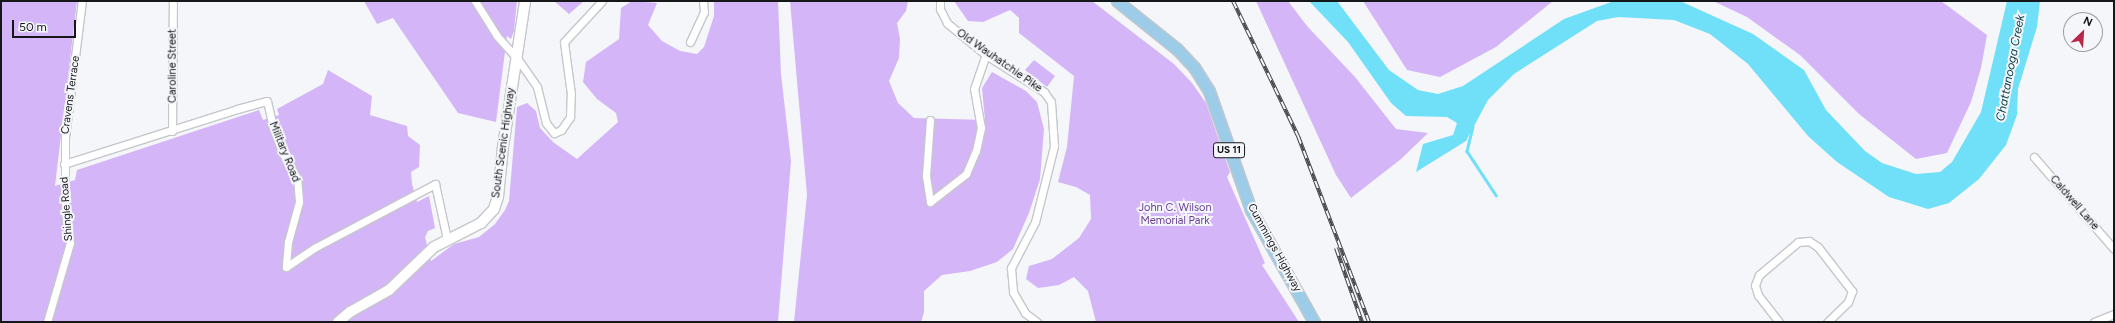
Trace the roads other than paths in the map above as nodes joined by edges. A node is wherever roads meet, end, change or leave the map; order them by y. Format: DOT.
graph roads {
  1 [pos="82,1"];
  2 [pos="173,1"];
  3 [pos="475,1"];
  4 [pos="525,1"];
  5 [pos="602,1"];
  6 [pos="703,1"];
  7 [pos="940,1"];
  8 [pos="1117,1"];
  9 [pos="690,42"];
  10 [pos="986,55"];
  11 [pos="517,58"];
  12 [pos="930,120"];
  13 [pos="172,131"];
  14 [pos="2034,157"];
  15 [pos="64,164"];
  16 [pos="447,239"];
  17 [pos="2114,249"];
  18 [pos="2113,315"];
  19 [pos="47,322"];
  20 [pos="338,322"];
  21 [pos="1037,322"];
  22 [pos="1314,322"];
  23 [pos="1779,322"];
  24 [pos="1826,322"];
  25 [pos="2094,322"];
  1 -- 15 [label="street, Cravens Terrace"];
  2 -- 13 [label="street, Caroline Street"];
  3 -- 11 [label="street"];
  4 -- 11 [label="main road, South Scenic Highway"];
  5 -- 11 [label="street"];
  6 -- 9 [label="street"];
  7 -- 10 [label="street, Old Wauhatchie Pike"];
  8 -- 22 [label="main road, Cummings Highway / US 11"];
  10 -- 12 [label="street"];
  10 -- 21 [label="street, Old Wauhatchie Pike"];
  11 -- 16 [label="main road, South Scenic Highway"];
  13 -- 15 [label="street, Military Road"];
  13 -- 16 [label="street, Military Road"];
  14 -- 17 [label="street, Caldwell Lane"];
  15 -- 19 [label="street, Shingle Road"];
  16 -- 20 [label="main road, South Scenic Highway"];
  18 -- 25 [label="street"];
  23 -- 24 [label="street"];
}
